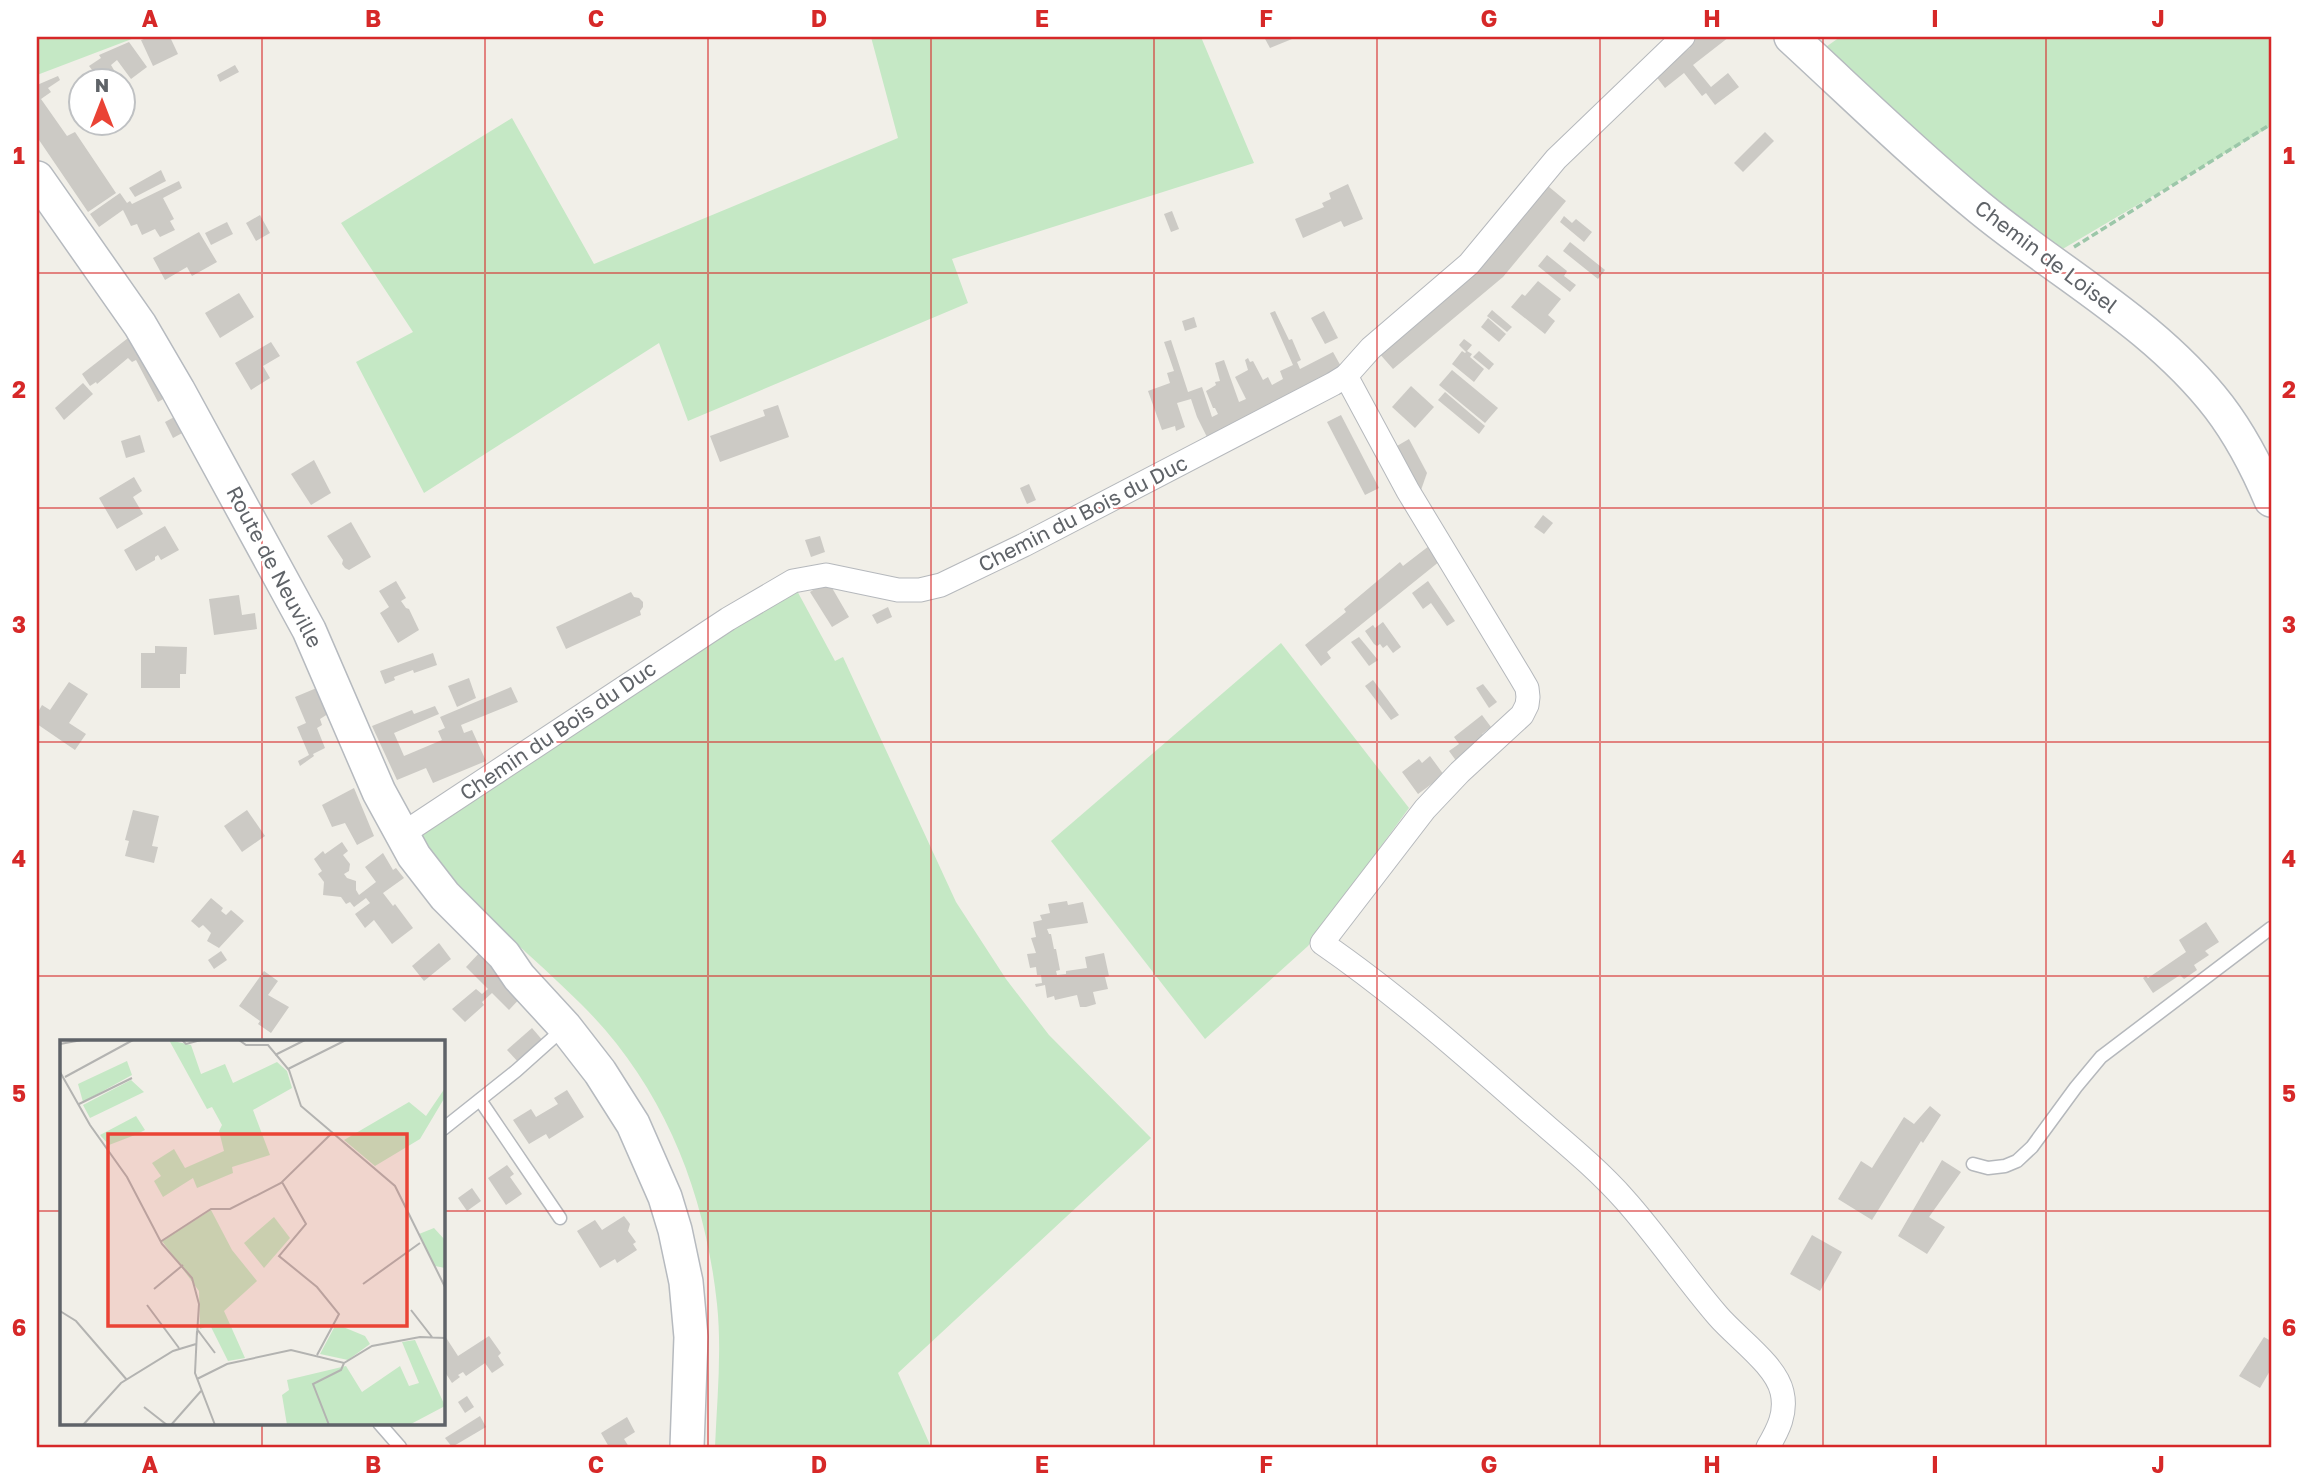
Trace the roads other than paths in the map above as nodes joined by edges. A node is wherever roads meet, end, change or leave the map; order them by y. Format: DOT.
graph roads {
  1 [pos="1683,37"];
  2 [pos="1791,37"];
  3 [pos="37,178"];
  4 [pos="1346,376"];
  5 [pos="2271,500"];
  6 [pos="401,835"];
  7 [pos="2271,928"];
  8 [pos="571,1023"];
  9 [pos="481,1100"];
  10 [pos="444,1128"];
  11 [pos="1973,1164"];
  12 [pos="560,1218"];
  13 [pos="380,1424"];
  14 [pos="400,1447"];
  15 [pos="687,1447"];
  16 [pos="702,1447"];
  17 [pos="1768,1447"];
  1 -- 4 [label="street, Chemin du Bois du Duc"];
  2 -- 5 [label="main road, Chemin de Loisel"];
  3 -- 6 [label="main road, Route de Neuville"];
  4 -- 6 [label="street, Chemin du Bois du Duc"];
  4 -- 17 [label="street"];
  6 -- 8 [label="main road, Route de Neuville"];
  7 -- 11 [label="lane"];
  8 -- 9 [label="lane"];
  8 -- 15 [label="main road, Route de Neuville"];
  8 -- 16 [label="main road, Route de Neuville"];
  9 -- 10 [label="lane"];
  9 -- 12 [label="lane"];
  13 -- 14 [label="lane"];
}
